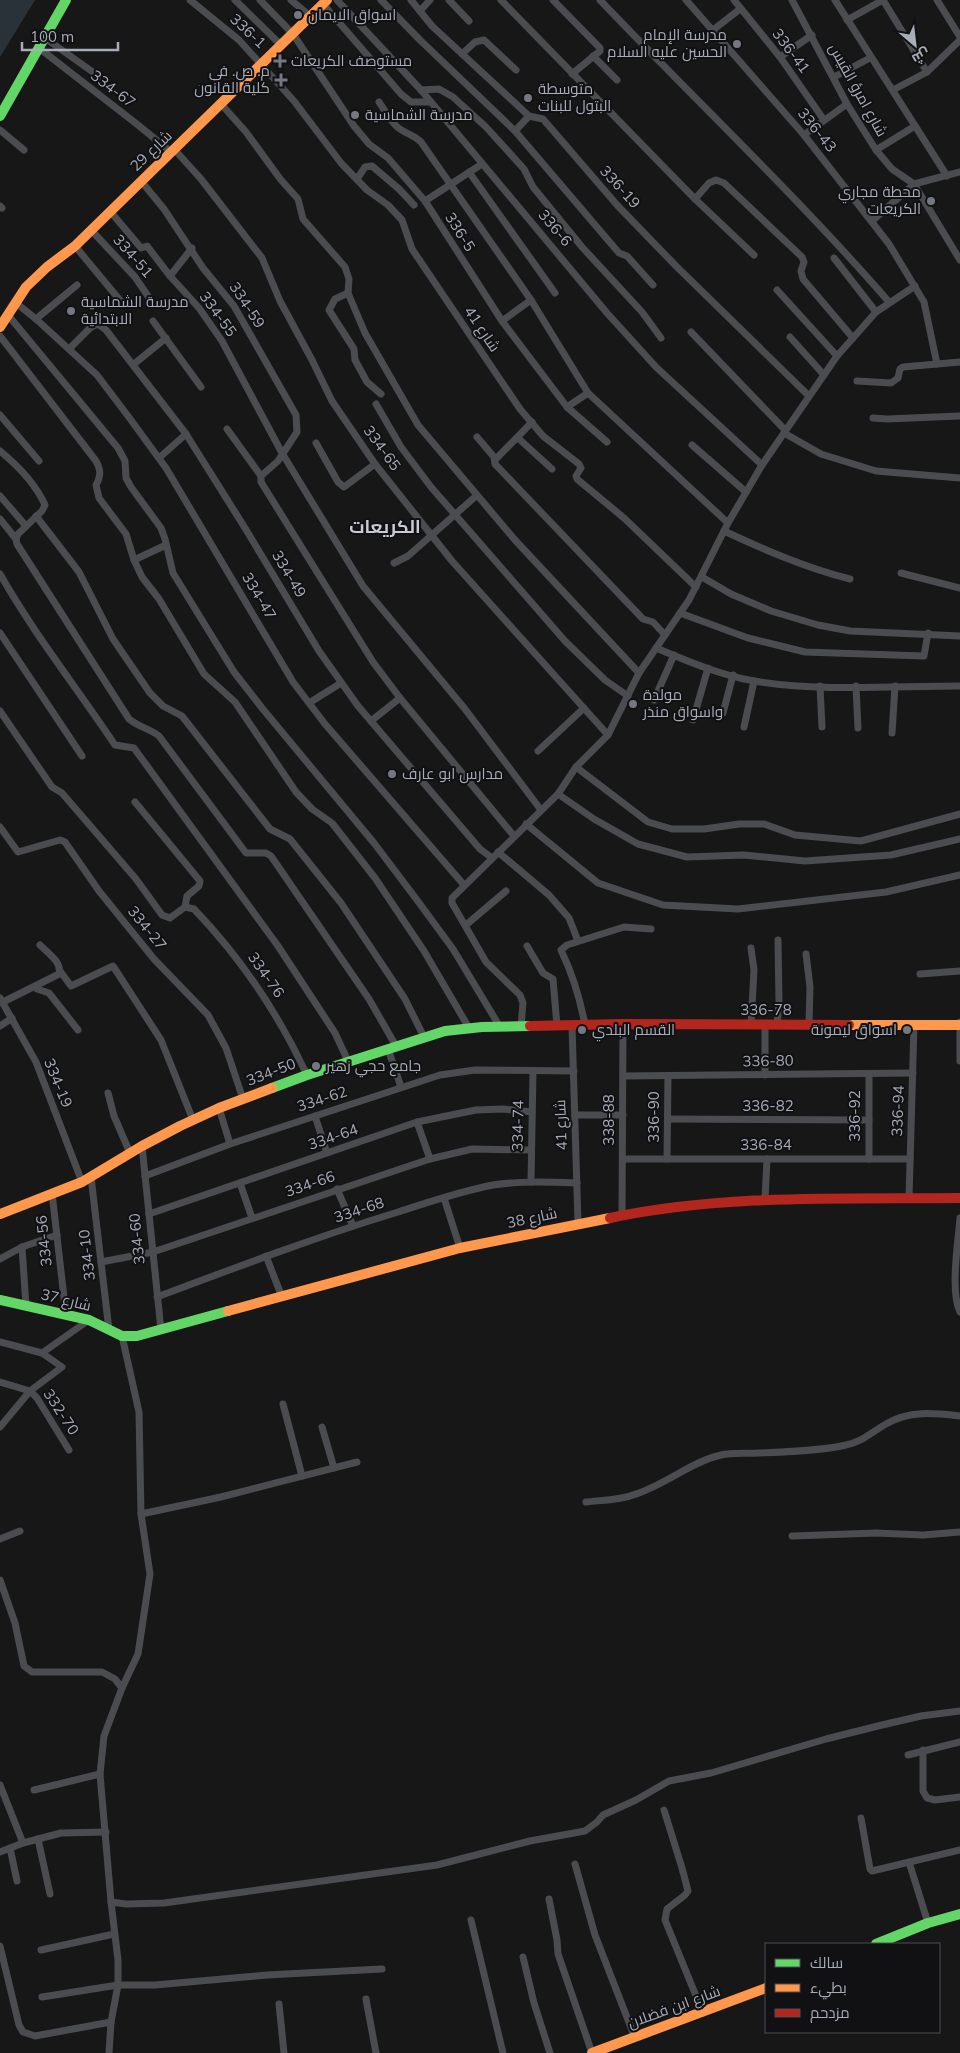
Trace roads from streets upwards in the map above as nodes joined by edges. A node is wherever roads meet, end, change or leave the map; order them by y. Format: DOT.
graph roads {
  1 [pos="66,0"];
  2 [pos="190,0"];
  3 [pos="235,0"];
  4 [pos="260,0"];
  5 [pos="291,0"];
  6 [pos="337,0"];
  7 [pos="382,0"];
  8 [pos="412,0"];
  9 [pos="430,0"];
  10 [pos="450,0"];
  11 [pos="501,0"];
  12 [pos="553,0"];
  13 [pos="600,0"];
  14 [pos="686,0"];
  15 [pos="734,0"];
  16 [pos="792,0"];
  17 [pos="834,0"];
  18 [pos="883,0"];
  19 [pos="937,0"];
  20 [pos="324,2"];
  21 [pos="740,9"];
  22 [pos="420,11"];
  23 [pos="310,16"];
  24 [pos="847,20"];
  25 [pos="469,21"];
  26 [pos="713,30"];
  27 [pos="293,34"];
  28 [pos="812,35"];
  29 [pos="44,38"];
  30 [pos="960,39"];
  31 [pos="281,46"];
  32 [pos="38,48"];
  33 [pos="462,54"];
  34 [pos="594,56"];
  35 [pos="780,57"];
  36 [pos="870,58"];
  37 [pos="262,64"];
  38 [pos="516,70"];
  39 [pos="927,72"];
  40 [pos="572,74"];
  41 [pos="834,77"];
  42 [pos="104,80"];
  43 [pos="617,80"];
  44 [pos="421,90"];
  45 [pos="893,90"];
  46 [pos="379,102"];
  47 [pos="430,102"];
  48 [pos="221,104"];
  49 [pos="847,104"];
  50 [pos="0,116"];
  51 [pos="529,116"];
  52 [pos="824,120"];
  53 [pos="915,126"];
  54 [pos="0,130"];
  55 [pos="515,130"];
  56 [pos="804,135"];
  57 [pos="24,150"];
  58 [pos="876,150"];
  59 [pos="172,151"];
  60 [pos="482,164"];
  61 [pos="469,172"];
  62 [pos="960,172"];
  63 [pos="947,176"];
  64 [pos="357,178"];
  65 [pos="142,181"];
  66 [pos="914,184"];
  67 [pos="450,185"];
  68 [pos="425,200"];
  69 [pos="695,200"];
  70 [pos="414,205"];
  71 [pos="110,212"];
  72 [pos="872,221"];
  73 [pos="91,230"];
  74 [pos="75,246"];
  75 [pos="192,248"];
  76 [pos="754,255"];
  77 [pos="834,258"];
  78 [pos="960,260"];
  79 [pos="170,276"];
  80 [pos="78,285"];
  81 [pos="653,285"];
  82 [pos="915,286"];
  83 [pos="777,290"];
  84 [pos="348,293"];
  85 [pos="555,293"];
  86 [pos="531,300"];
  87 [pos="16,302"];
  88 [pos="152,302"];
  89 [pos="889,302"];
  90 [pos="123,304"];
  91 [pos="876,312"];
  92 [pos="8,314"];
  93 [pos="36,318"];
  94 [pos="153,321"];
  95 [pos="502,321"];
  96 [pos="0,326"];
  97 [pos="691,332"];
  98 [pos="0,336"];
  99 [pos="790,337"];
  100 [pos="166,338"];
  101 [pos="661,338"];
  102 [pos="852,338"];
  103 [pos="70,348"];
  104 [pos="837,356"];
  105 [pos="960,362"];
  106 [pos="134,364"];
  107 [pos="937,364"];
  108 [pos="824,375"];
  109 [pos="857,381"];
  110 [pos="201,387"];
  111 [pos="588,393"];
  112 [pos="380,394"];
  113 [pos="810,396"];
  114 [pos="376,404"];
  115 [pos="567,407"];
  116 [pos="0,415"];
  117 [pos="960,416"];
  118 [pos="873,418"];
  119 [pos="532,422"];
  120 [pos="228,429"];
  121 [pos="785,432"];
  122 [pos="186,434"];
  123 [pos="477,437"];
  124 [pos="518,438"];
  125 [pos="607,442"];
  126 [pos="316,443"];
  127 [pos="692,445"];
  128 [pos="0,451"];
  129 [pos="282,453"];
  130 [pos="159,458"];
  131 [pos="495,460"];
  132 [pos="39,461"];
  133 [pos="375,464"];
  134 [pos="762,465"];
  135 [pos="552,469"];
  136 [pos="260,476"];
  137 [pos="960,478"];
  138 [pos="746,492"];
  139 [pos="0,496"];
  140 [pos="476,496"];
  141 [pos="455,515"];
  142 [pos="36,516"];
  143 [pos="0,519"];
  144 [pos="728,523"];
  145 [pos="26,526"];
  146 [pos="724,531"];
  147 [pos="433,536"];
  148 [pos="16,538"];
  149 [pos="166,545"];
  150 [pos="134,560"];
  151 [pos="394,563"];
  152 [pos="901,573"];
  153 [pos="0,574"];
  154 [pos="702,576"];
  155 [pos="850,579"];
  156 [pos="696,587"];
  157 [pos="960,588"];
  158 [pos="680,613"];
  159 [pos="0,633"];
  160 [pos="928,633"];
  161 [pos="665,635"];
  162 [pos="960,636"];
  163 [pos="656,648"];
  164 [pos="674,655"];
  165 [pos="708,668"];
  166 [pos="638,673"];
  167 [pos="733,675"];
  168 [pos="754,680"];
  169 [pos="342,683"];
  170 [pos="820,686"];
  171 [pos="856,686"];
  172 [pos="895,686"];
  173 [pos="960,686"];
  174 [pos="628,696"];
  175 [pos="400,698"];
  176 [pos="654,700"];
  177 [pos="309,703"];
  178 [pos="584,708"];
  179 [pos="0,711"];
  180 [pos="723,713"];
  181 [pos="693,720"];
  182 [pos="371,721"];
  183 [pos="744,727"];
  184 [pos="822,727"];
  185 [pos="858,728"];
  186 [pos="892,733"];
  187 [pos="608,735"];
  188 [pos="538,751"];
  189 [pos="82,756"];
  190 [pos="576,767"];
  191 [pos="558,794"];
  192 [pos="135,802"];
  193 [pos="541,810"];
  194 [pos="960,814"];
  195 [pos="526,824"];
  196 [pos="0,827"];
  197 [pos="514,836"];
  198 [pos="960,839"];
  199 [pos="498,852"];
  200 [pos="492,858"];
  201 [pos="960,875"];
  202 [pos="464,885"];
  203 [pos="506,891"];
  204 [pos="185,907"];
  205 [pos="466,925"];
  206 [pos="651,929"];
  207 [pos="778,940"];
  208 [pos="578,941"];
  209 [pos="40,945"];
  210 [pos="527,946"];
  211 [pos="751,948"];
  212 [pos="806,954"];
  213 [pos="60,971"];
  214 [pos="960,971"];
  215 [pos="920,974"];
  216 [pos="35,987"];
  217 [pos="2,1000"];
  218 [pos="12,1018"];
  219 [pos="960,1023"];
  220 [pos="623,1024"];
  221 [pos="751,1024"];
  222 [pos="585,1025"];
  223 [pos="765,1025"];
  224 [pos="776,1025"];
  225 [pos="808,1025"];
  226 [pos="914,1025"];
  227 [pos="0,1026"];
  228 [pos="521,1026"];
  229 [pos="558,1026"];
  230 [pos="572,1026"];
  231 [pos="500,1027"];
  232 [pos="470,1028"];
  233 [pos="78,1030"];
  234 [pos="424,1038"];
  235 [pos="392,1047"];
  236 [pos="348,1061"];
  237 [pos="960,1061"];
  238 [pos="533,1071"];
  239 [pos="574,1072"];
  240 [pos="912,1073"];
  241 [pos="869,1074"];
  242 [pos="307,1075"];
  243 [pos="765,1075"];
  244 [pos="623,1076"];
  245 [pos="668,1076"];
  246 [pos="401,1087"];
  247 [pos="108,1094"];
  248 [pos="242,1099"];
  249 [pos="219,1108"];
  250 [pos="532,1112"];
  251 [pos="575,1115"];
  252 [pos="623,1115"];
  253 [pos="315,1116"];
  254 [pos="668,1119"];
  255 [pos="193,1120"];
  256 [pos="869,1120"];
  257 [pos="417,1122"];
  258 [pos="230,1144"];
  259 [pos="142,1146"];
  260 [pos="531,1150"];
  261 [pos="130,1153"];
  262 [pos="327,1153"];
  263 [pos="430,1159"];
  264 [pos="622,1159"];
  265 [pos="667,1159"];
  266 [pos="767,1159"];
  267 [pos="869,1159"];
  268 [pos="910,1159"];
  269 [pos="145,1176"];
  270 [pos="87,1180"];
  271 [pos="531,1182"];
  272 [pos="240,1183"];
  273 [pos="577,1183"];
  274 [pos="337,1189"];
  275 [pos="52,1193"];
  276 [pos="444,1198"];
  277 [pos="908,1198"];
  278 [pos="960,1198"];
  279 [pos="766,1200"];
  280 [pos="0,1214"];
  281 [pos="149,1214"];
  282 [pos="622,1215"];
  283 [pos="252,1218"];
  284 [pos="960,1218"];
  285 [pos="578,1223"];
  286 [pos="353,1226"];
  287 [pos="57,1235"];
  288 [pos="22,1247"];
  289 [pos="460,1248"];
  290 [pos="153,1252"];
  291 [pos="266,1256"];
  292 [pos="0,1259"];
  293 [pos="101,1262"];
  294 [pos="157,1297"];
  295 [pos="282,1297"];
  296 [pos="0,1300"];
  297 [pos="26,1306"];
  298 [pos="960,1312"];
  299 [pos="66,1315"];
  300 [pos="89,1320"];
  301 [pos="110,1330"];
  302 [pos="161,1330"];
  303 [pos="122,1336"];
  304 [pos="0,1342"];
  305 [pos="42,1353"];
  306 [pos="0,1382"];
  307 [pos="30,1391"];
  308 [pos="283,1404"];
  309 [pos="960,1416"];
  310 [pos="0,1426"];
  311 [pos="322,1427"];
  312 [pos="69,1450"];
  313 [pos="357,1462"];
  314 [pos="334,1468"];
  315 [pos="302,1476"];
  316 [pos="586,1502"];
  317 [pos="141,1514"];
  318 [pos="20,1531"];
  319 [pos="960,1532"];
  320 [pos="792,1536"];
  321 [pos="0,1539"];
  322 [pos="0,1580"];
  323 [pos="122,1688"];
  324 [pos="960,1711"];
  325 [pos="960,1742"];
  326 [pos="923,1750"];
  327 [pos="908,1755"];
  328 [pos="100,1774"];
  329 [pos="0,1785"];
  330 [pos="34,1790"];
  331 [pos="960,1797"];
  332 [pos="664,1810"];
  333 [pos="862,1818"];
  334 [pos="106,1832"];
  335 [pos="38,1839"];
  336 [pos="23,1843"];
  337 [pos="10,1848"];
  338 [pos="960,1850"];
  339 [pos="0,1852"];
  340 [pos="909,1862"];
  341 [pos="575,1864"];
  342 [pos="17,1881"];
  343 [pos="50,1894"];
  344 [pos="548,1899"];
  345 [pos="111,1902"];
  346 [pos="960,1914"];
  347 [pos="471,1920"];
  348 [pos="928,1924"];
  349 [pos="114,1934"];
  350 [pos="879,1943"];
  351 [pos="0,1946"];
  352 [pos="42,1950"];
  353 [pos="523,1957"];
  354 [pos="382,1969"];
  355 [pos="118,1985"];
  356 [pos="765,1988"];
  357 [pos="42,1997"];
  358 [pos="366,1999"];
  359 [pos="280,2004"];
  360 [pos="703,2013"];
  361 [pos="111,2022"];
  362 [pos="635,2038"];
  363 [pos="109,2053"];
  364 [pos="284,2053"];
  365 [pos="376,2053"];
  366 [pos="503,2053"];
  367 [pos="550,2053"];
  368 [pos="592,2053"];
  1 -- 29 [label="street"];
  2 -- 37 [label="street, 336-1"];
  3 -- 31 [label="street"];
  4 -- 27 [label="street, 336-5"];
  5 -- 23 [label="street"];
  6 -- 44 [label="street, 336-6"];
  7 -- 55 [label="street"];
  8 -- 22 [label="street, 336-19"];
  9 -- 22 [label="street"];
  10 -- 25 [label="street"];
  11 -- 40 [label="street"];
  12 -- 34 [label="street"];
  13 -- 89 [label="street"];
  14 -- 26 [label="street, 336-43"];
  15 -- 21 [label="street, 336-41"];
  16 -- 28 [label="street, شارع امرؤ القيس"];
  17 -- 24 [label="street"];
  18 -- 24 [label="street"];
  18 -- 39 [label="street"];
  19 -- 30 [label="street"];
  20 -- 23 [label="street, شارع 29"];
  20 -- 47 [label="street"];
  21 -- 26 [label="street"];
  21 -- 35 [label="street, 336-41"];
  22 -- 33 [label="street, 336-19"];
  23 -- 27 [label="street, شارع 29"];
  24 -- 36 [label="street"];
  26 -- 56 [label="street, 336-43"];
  27 -- 31 [label="street, شارع 29"];
  27 -- 68 [label="street, 336-5"];
  28 -- 35 [label="street"];
  28 -- 41 [label="street, شارع امرؤ القيس"];
  29 -- 32 [label="street"];
  29 -- 42 [label="street"];
  30 -- 39 [label="street"];
  31 -- 37 [label="street, شارع 29"];
  32 -- 50 [label="street"];
  32 -- 59 [label="street, 334-67"];
  33 -- 38 [label="street"];
  33 -- 51 [label="street, 336-19"];
  34 -- 40 [label="street"];
  34 -- 43 [label="street"];
  35 -- 52 [label="street, 336-41"];
  36 -- 41 [label="street"];
  36 -- 45 [label="street"];
  37 -- 48 [label="street, شارع 29"];
  37 -- 64 [label="street, شارع 41"];
  39 -- 45 [label="street"];
  40 -- 69 [label="street"];
  41 -- 49 [label="street, شارع امرؤ القيس"];
  44 -- 47 [label="street, 336-6"];
  44 -- 101 [label="street"];
  45 -- 53 [label="street"];
  46 -- 67 [label="street"];
  47 -- 60 [label="street, 336-6"];
  48 -- 59 [label="street, شارع 29"];
  48 -- 84 [label="street"];
  49 -- 52 [label="street"];
  49 -- 58 [label="street, شارع امرؤ القيس"];
  51 -- 55 [label="street"];
  51 -- 113 [label="street, 336-19"];
  52 -- 56 [label="street"];
  53 -- 58 [label="street"];
  53 -- 63 [label="street"];
  54 -- 57 [label="street"];
  55 -- 81 [label="street"];
  56 -- 72 [label="street, 336-43"];
  58 -- 66 [label="street, شارع امرؤ القيس"];
  59 -- 65 [label="street, شارع 29"];
  59 -- 133 [label="street, 334-65"];
  60 -- 61 [label="street"];
  60 -- 134 [label="street, 336-6"];
  61 -- 67 [label="street"];
  61 -- 85 [label="street"];
  62 -- 63 [label="street"];
  63 -- 66 [label="street"];
  64 -- 70 [label="street"];
  64 -- 119 [label="street, شارع 41"];
  65 -- 71 [label="street, شارع 29"];
  65 -- 75 [label="street, 334-59"];
  66 -- 72 [label="street"];
  66 -- 78 [label="street, شارع امرؤ القيس"];
  67 -- 68 [label="street"];
  67 -- 86 [label="street"];
  68 -- 95 [label="street, 336-5"];
  69 -- 76 [label="street"];
  69 -- 102 [label="street"];
  71 -- 73 [label="street, شارع 29"];
  71 -- 79 [label="street, 334-55"];
  72 -- 82 [label="street, 336-43"];
  73 -- 74 [label="street, شارع 29"];
  73 -- 88 [label="street, 334-51"];
  74 -- 87 [label="street, شارع 29"];
  74 -- 90 [label="street"];
  75 -- 79 [label="street"];
  75 -- 129 [label="street, 334-59"];
  77 -- 91 [label="street"];
  79 -- 129 [label="street, 334-55"];
  80 -- 93 [label="street"];
  82 -- 89 [label="street"];
  82 -- 107 [label="street, 336-43"];
  83 -- 104 [label="street"];
  84 -- 112 [label="street"];
  84 -- 140 [label="street"];
  86 -- 95 [label="street"];
  86 -- 111 [label="street"];
  87 -- 92 [label="street, شارع 29"];
  87 -- 93 [label="street, 334-47"];
  89 -- 91 [label="street"];
  91 -- 102 [label="street"];
  92 -- 96 [label="street, شارع 29"];
  92 -- 149 [label="street"];
  93 -- 103 [label="street, 334-47"];
  94 -- 100 [label="street"];
  95 -- 115 [label="street, 336-5"];
  97 -- 121 [label="street"];
  98 -- 150 [label="street"];
  99 -- 108 [label="street"];
  100 -- 106 [label="street"];
  100 -- 110 [label="street"];
  102 -- 104 [label="street"];
  103 -- 106 [label="street, 334-49"];
  103 -- 130 [label="street, 334-47"];
  104 -- 108 [label="street"];
  105 -- 107 [label="street"];
  106 -- 122 [label="street, 334-49"];
  107 -- 109 [label="street"];
  108 -- 113 [label="street"];
  111 -- 115 [label="street"];
  111 -- 144 [label="street"];
  113 -- 121 [label="street"];
  114 -- 141 [label="street"];
  115 -- 125 [label="street, 336-5"];
  116 -- 132 [label="street"];
  117 -- 118 [label="street"];
  119 -- 124 [label="street"];
  119 -- 156 [label="street, شارع 41"];
  120 -- 136 [label="street"];
  121 -- 134 [label="street"];
  121 -- 137 [label="street"];
  122 -- 130 [label="street"];
  122 -- 169 [label="street, 334-49"];
  123 -- 131 [label="street"];
  124 -- 131 [label="street"];
  124 -- 135 [label="street"];
  126 -- 133 [label="street"];
  127 -- 138 [label="street"];
  128 -- 142 [label="street"];
  129 -- 136 [label="street, 334-59"];
  129 -- 193 [label="street, 334-55"];
  130 -- 177 [label="street, 334-47"];
  131 -- 161 [label="street"];
  133 -- 147 [label="street, 334-65"];
  134 -- 138 [label="street"];
  136 -- 175 [label="street"];
  138 -- 144 [label="street"];
  139 -- 145 [label="street"];
  140 -- 141 [label="street"];
  140 -- 166 [label="street"];
  141 -- 147 [label="street"];
  141 -- 174 [label="street"];
  142 -- 145 [label="street"];
  142 -- 234 [label="street"];
  143 -- 148 [label="street"];
  144 -- 146 [label="street"];
  145 -- 148 [label="street"];
  146 -- 154 [label="street"];
  146 -- 155 [label="street"];
  147 -- 151 [label="street"];
  147 -- 178 [label="street, 334-65"];
  148 -- 235 [label="street"];
  149 -- 150 [label="street"];
  149 -- 231 [label="street"];
  150 -- 232 [label="street"];
  152 -- 157 [label="street"];
  153 -- 236 [label="street"];
  154 -- 156 [label="street"];
  154 -- 160 [label="street"];
  156 -- 158 [label="street"];
  158 -- 160 [label="street"];
  158 -- 161 [label="street"];
  159 -- 189 [label="street"];
  160 -- 162 [label="street"];
  161 -- 163 [label="street"];
  163 -- 164 [label="street"];
  163 -- 166 [label="street"];
  164 -- 165 [label="street"];
  164 -- 176 [label="street"];
  165 -- 167 [label="street"];
  165 -- 181 [label="street"];
  166 -- 174 [label="street"];
  167 -- 168 [label="street"];
  167 -- 180 [label="street"];
  168 -- 170 [label="street"];
  168 -- 183 [label="street"];
  169 -- 177 [label="street"];
  169 -- 182 [label="street, 334-49"];
  170 -- 171 [label="street"];
  170 -- 184 [label="street"];
  171 -- 172 [label="street"];
  171 -- 185 [label="street"];
  172 -- 173 [label="street"];
  172 -- 186 [label="street"];
  174 -- 187 [label="street"];
  175 -- 182 [label="street"];
  175 -- 197 [label="street"];
  177 -- 202 [label="street, 334-47"];
  178 -- 187 [label="street, 334-65"];
  178 -- 188 [label="street"];
  179 -- 204 [label="street"];
  182 -- 200 [label="street, 334-49"];
  187 -- 190 [label="street"];
  190 -- 191 [label="street"];
  190 -- 194 [label="street"];
  191 -- 193 [label="street"];
  191 -- 198 [label="street"];
  192 -- 204 [label="street"];
  193 -- 195 [label="street"];
  195 -- 197 [label="street"];
  195 -- 201 [label="street"];
  196 -- 248 [label="street, 334-27"];
  197 -- 199 [label="street"];
  199 -- 200 [label="street"];
  199 -- 208 [label="street"];
  200 -- 202 [label="street"];
  202 -- 205 [label="street"];
  203 -- 205 [label="street"];
  204 -- 242 [label="street, 334-76"];
  205 -- 228 [label="street"];
  206 -- 208 [label="street"];
  207 -- 224 [label="street"];
  208 -- 222 [label="street"];
  209 -- 213 [label="street"];
  210 -- 229 [label="street"];
  211 -- 221 [label="street"];
  212 -- 225 [label="street"];
  213 -- 216 [label="street"];
  213 -- 255 [label="street"];
  214 -- 215 [label="street"];
  216 -- 217 [label="street"];
  216 -- 233 [label="street"];
  217 -- 218 [label="street, 334-19"];
  218 -- 227 [label="street"];
  218 -- 270 [label="street, 334-19"];
  219 -- 226 [label="street, 336-78"];
  219 -- 237 [label="street"];
  220 -- 221 [label="street, 336-78"];
  220 -- 222 [label="street, 336-78"];
  220 -- 244 [label="street, 338-88"];
  221 -- 223 [label="street, 336-78"];
  222 -- 230 [label="street, 336-78"];
  223 -- 224 [label="street, 336-78"];
  223 -- 243 [label="street"];
  224 -- 225 [label="street, 336-78"];
  225 -- 226 [label="street, 336-78"];
  226 -- 240 [label="street, 336-94"];
  228 -- 229 [label="street, 334-50"];
  228 -- 231 [label="street, 334-50"];
  229 -- 230 [label="street, 334-50"];
  230 -- 239 [label="street, شارع 41"];
  231 -- 232 [label="street, 334-50"];
  232 -- 234 [label="street, 334-50"];
  234 -- 235 [label="street, 334-50"];
  235 -- 236 [label="street, 334-50"];
  235 -- 246 [label="street"];
  236 -- 242 [label="street, 334-50"];
  238 -- 239 [label="street, 334-62"];
  238 -- 246 [label="street, 334-62"];
  238 -- 250 [label="street, 334-74"];
  239 -- 251 [label="street, شارع 41"];
  240 -- 241 [label="street, 336-80"];
  240 -- 268 [label="street, 336-94"];
  241 -- 243 [label="street, 336-80"];
  241 -- 256 [label="street, 336-92"];
  242 -- 248 [label="street, 334-50"];
  243 -- 245 [label="street, 336-80"];
  244 -- 245 [label="street, 336-80"];
  244 -- 252 [label="street, 338-88"];
  245 -- 254 [label="street, 336-90"];
  246 -- 253 [label="street, 334-62"];
  247 -- 261 [label="street"];
  248 -- 249 [label="street, 334-50"];
  249 -- 255 [label="street, 334-50"];
  249 -- 258 [label="street"];
  250 -- 257 [label="street, 334-64"];
  250 -- 260 [label="street, 334-74"];
  251 -- 252 [label="street"];
  251 -- 273 [label="street, شارع 41"];
  252 -- 264 [label="street, 338-88"];
  253 -- 258 [label="street, 334-62"];
  253 -- 262 [label="street"];
  254 -- 256 [label="street, 336-82"];
  254 -- 265 [label="street, 336-90"];
  255 -- 259 [label="street, 334-50"];
  256 -- 267 [label="street, 336-92"];
  257 -- 262 [label="street, 334-64"];
  257 -- 263 [label="street"];
  258 -- 269 [label="street, 334-62"];
  259 -- 261 [label="street, 334-50"];
  259 -- 269 [label="street, 334-60"];
  260 -- 263 [label="street, 334-66"];
  260 -- 271 [label="street, 334-74"];
  261 -- 270 [label="street, 334-50"];
  262 -- 272 [label="street, 334-64"];
  263 -- 274 [label="street, 334-66"];
  264 -- 265 [label="street, 336-84"];
  264 -- 282 [label="street, 338-88"];
  265 -- 266 [label="street, 336-84"];
  266 -- 267 [label="street, 336-84"];
  266 -- 279 [label="street"];
  267 -- 268 [label="street, 336-84"];
  268 -- 277 [label="street, 336-94"];
  269 -- 281 [label="street, 334-60"];
  270 -- 275 [label="street, 334-50"];
  270 -- 293 [label="street, 334-10"];
  271 -- 273 [label="street, 334-68"];
  271 -- 276 [label="street, 334-68"];
  272 -- 281 [label="street, 334-64"];
  272 -- 283 [label="street"];
  273 -- 285 [label="street, شارع 41"];
  274 -- 283 [label="street, 334-66"];
  274 -- 286 [label="street"];
  275 -- 280 [label="street, 334-50"];
  275 -- 287 [label="street, 334-56"];
  276 -- 286 [label="street, 334-68"];
  276 -- 289 [label="street"];
  277 -- 278 [label="street, شارع 38"];
  277 -- 279 [label="street, شارع 38"];
  279 -- 282 [label="street, شارع 38"];
  281 -- 290 [label="street, 334-60"];
  282 -- 285 [label="street, شارع 38"];
  283 -- 290 [label="street, 334-66"];
  284 -- 298 [label="street"];
  285 -- 289 [label="street, شارع 38"];
  286 -- 291 [label="street, 334-68"];
  287 -- 288 [label="street"];
  287 -- 299 [label="street, 334-56"];
  288 -- 292 [label="street"];
  288 -- 297 [label="street"];
  289 -- 295 [label="street, شارع 38"];
  290 -- 293 [label="street, 334-66"];
  290 -- 294 [label="street, 334-60"];
  291 -- 294 [label="street, 334-68"];
  291 -- 295 [label="street"];
  293 -- 301 [label="street, 334-10"];
  294 -- 302 [label="street, 334-60"];
  295 -- 302 [label="street, شارع 38"];
  296 -- 297 [label="street, شارع 37"];
  297 -- 299 [label="street, شارع 37"];
  299 -- 300 [label="street, شارع 37"];
  300 -- 301 [label="street, شارع 37"];
  300 -- 305 [label="street"];
  301 -- 303 [label="street, شارع 37"];
  302 -- 303 [label="street, شارع 38"];
  303 -- 317 [label="street"];
  304 -- 305 [label="street"];
  305 -- 307 [label="street"];
  306 -- 307 [label="street, 332-70"];
  307 -- 310 [label="street"];
  307 -- 312 [label="street, 332-70"];
  308 -- 315 [label="street"];
  309 -- 316 [label="street"];
  311 -- 314 [label="street"];
  313 -- 314 [label="street"];
  314 -- 315 [label="street"];
  315 -- 317 [label="street"];
  317 -- 323 [label="street"];
  318 -- 321 [label="street"];
  319 -- 320 [label="street"];
  322 -- 323 [label="street"];
  323 -- 328 [label="street"];
  324 -- 345 [label="street"];
  325 -- 326 [label="street"];
  326 -- 327 [label="street"];
  326 -- 331 [label="street"];
  328 -- 330 [label="street"];
  328 -- 334 [label="street"];
  329 -- 336 [label="street"];
  332 -- 360 [label="street"];
  333 -- 340 [label="street"];
  334 -- 335 [label="street"];
  334 -- 345 [label="street"];
  335 -- 336 [label="street"];
  335 -- 343 [label="street"];
  336 -- 337 [label="street"];
  337 -- 339 [label="street"];
  337 -- 342 [label="street"];
  338 -- 340 [label="street"];
  340 -- 348 [label="street"];
  341 -- 362 [label="street"];
  344 -- 368 [label="street"];
  345 -- 349 [label="street"];
  346 -- 348 [label="street"];
  347 -- 366 [label="street"];
  348 -- 350 [label="street"];
  349 -- 352 [label="street"];
  349 -- 355 [label="street"];
  351 -- 361 [label="street"];
  353 -- 367 [label="street"];
  354 -- 355 [label="street"];
  355 -- 357 [label="street"];
  355 -- 361 [label="street"];
  356 -- 360 [label="street, شارع ابن فضلان"];
  358 -- 365 [label="street"];
  359 -- 364 [label="street"];
  360 -- 362 [label="street, شارع ابن فضلان"];
  361 -- 363 [label="street"];
  362 -- 368 [label="street, شارع ابن فضلان"];
}
